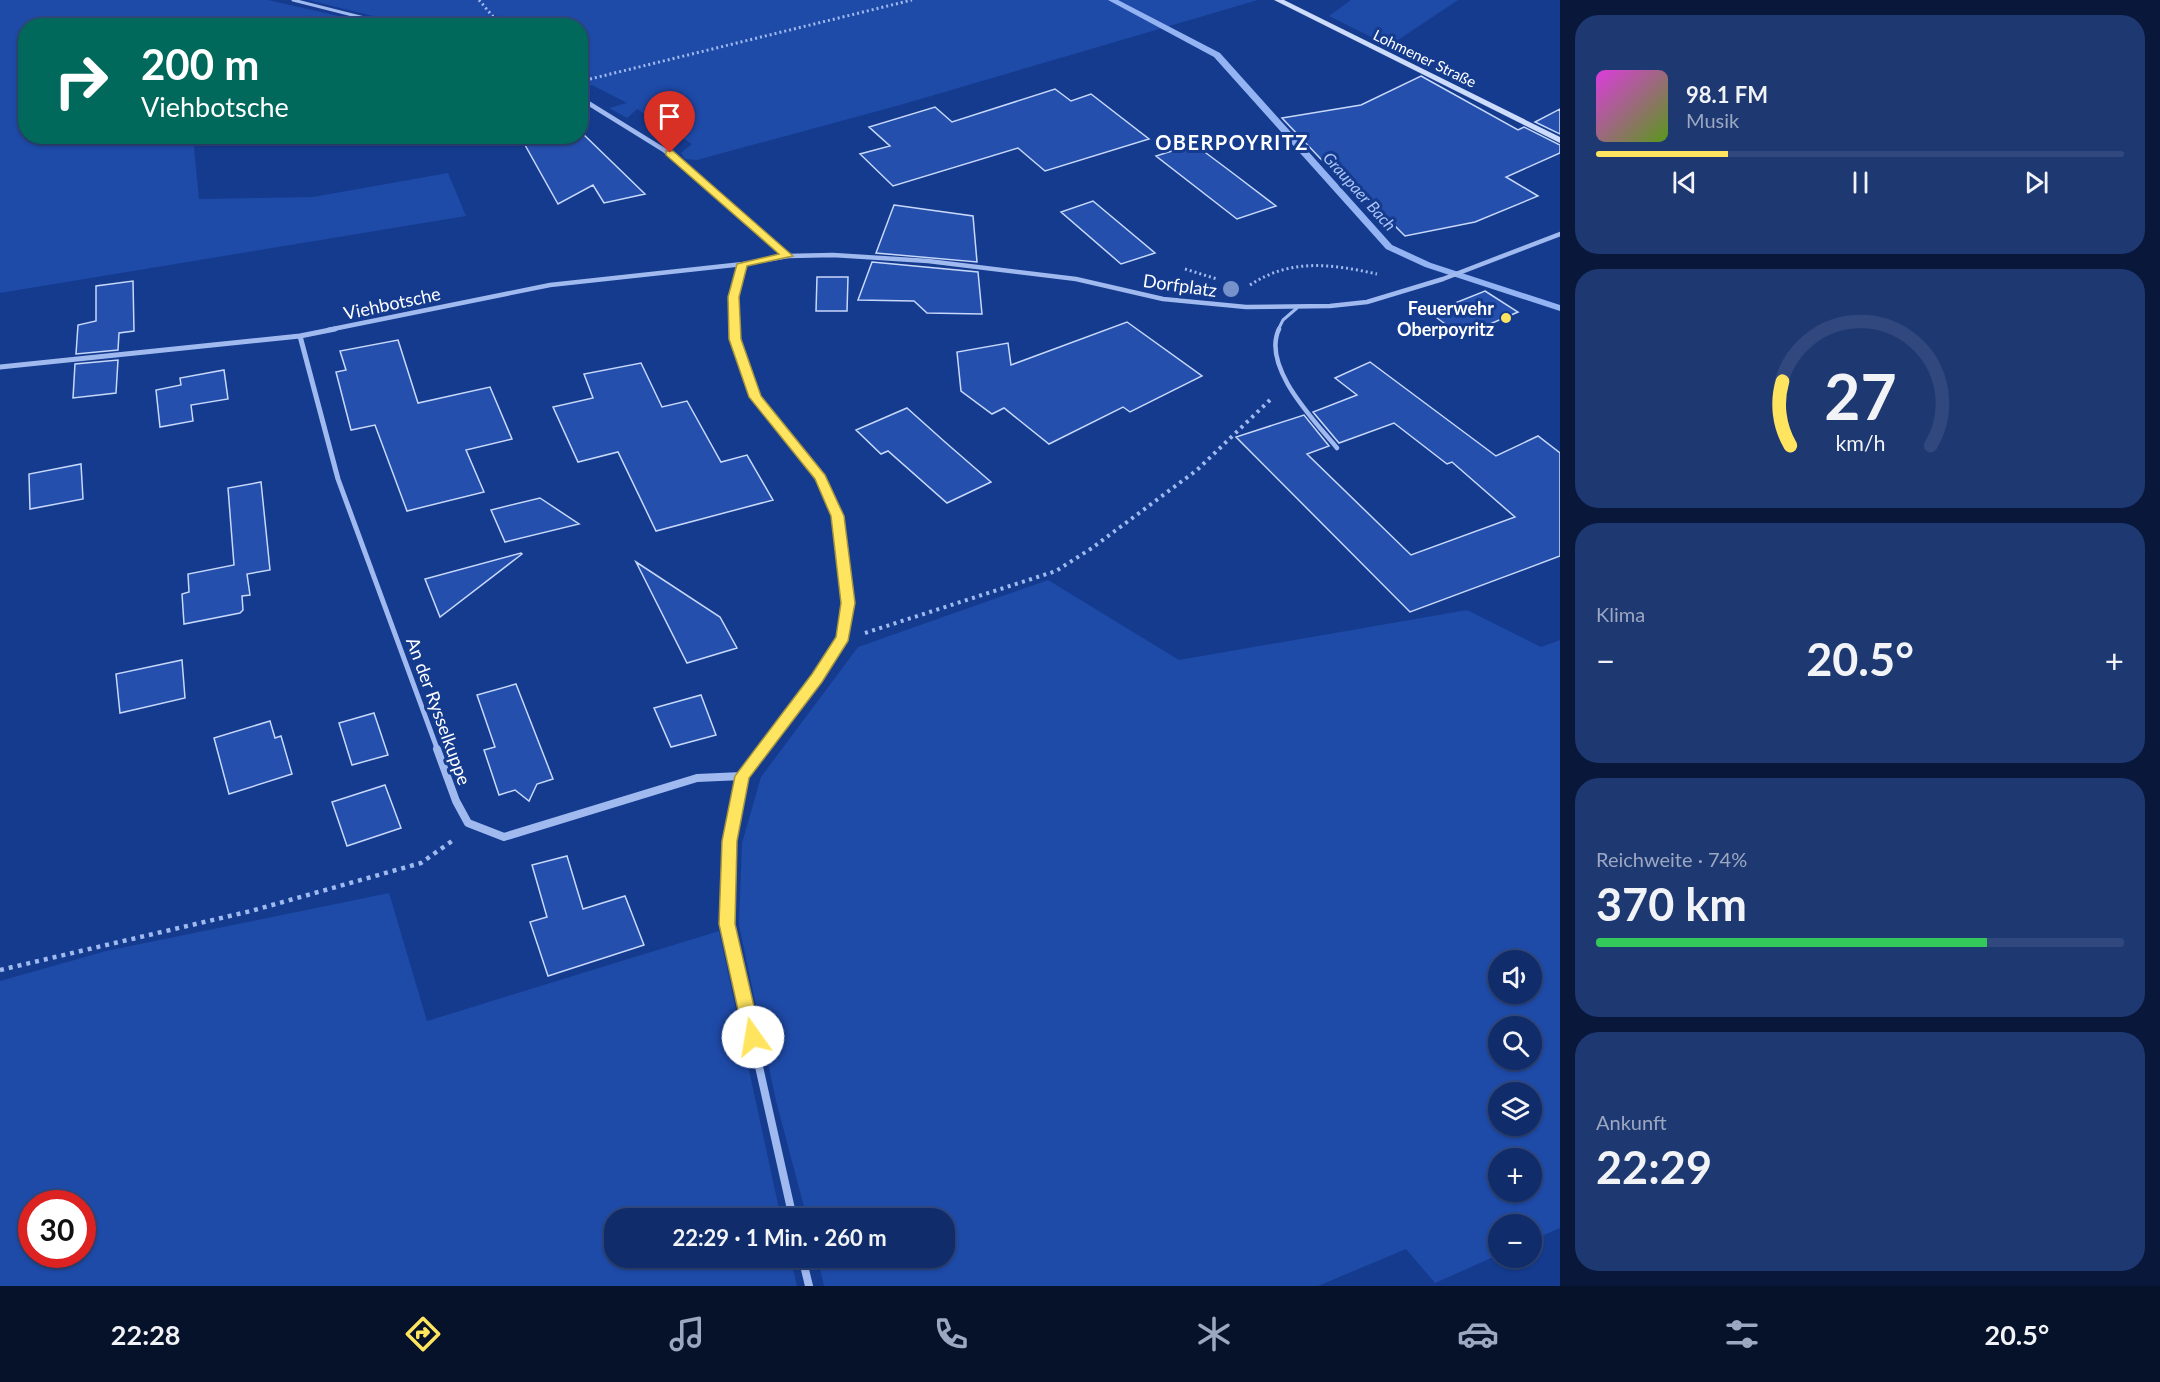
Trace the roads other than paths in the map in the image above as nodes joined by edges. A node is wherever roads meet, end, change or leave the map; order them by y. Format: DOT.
graph roads {
  1 [pos="293,0"];
  2 [pos="1278,0"];
  3 [pos="364,18"];
  4 [pos="588,102"];
  5 [pos="1560,140"];
  6 [pos="1560,234"];
  7 [pos="788,256"];
  8 [pos="743,264"];
  9 [pos="1297,308"];
  10 [pos="300,336"];
  11 [pos="0,367"];
  12 [pos="1337,448"];
  13 [pos="742,776"];
  14 [pos="791,1208"];
  15 [pos="805,1268"];
  16 [pos="809,1286"];
  1 -- 3 [label="lane"];
  2 -- 5 [label="main road, Lohmener Straße"];
  4 -- 7 [label="street"];
  6 -- 9 [label="street, Dorfplatz"];
  7 -- 8 [label="street, Viehbotsche"];
  7 -- 9 [label="street, Dorfplatz"];
  8 -- 10 [label="street, Viehbotsche"];
  8 -- 13 [label="street"];
  9 -- 12 [label="lane"];
  10 -- 11 [label="street, Viehbotsche"];
  10 -- 13 [label="street, An der Rysselkuppe"];
  13 -- 14 [label="street"];
  15 -- 16 [label="street"];
}
